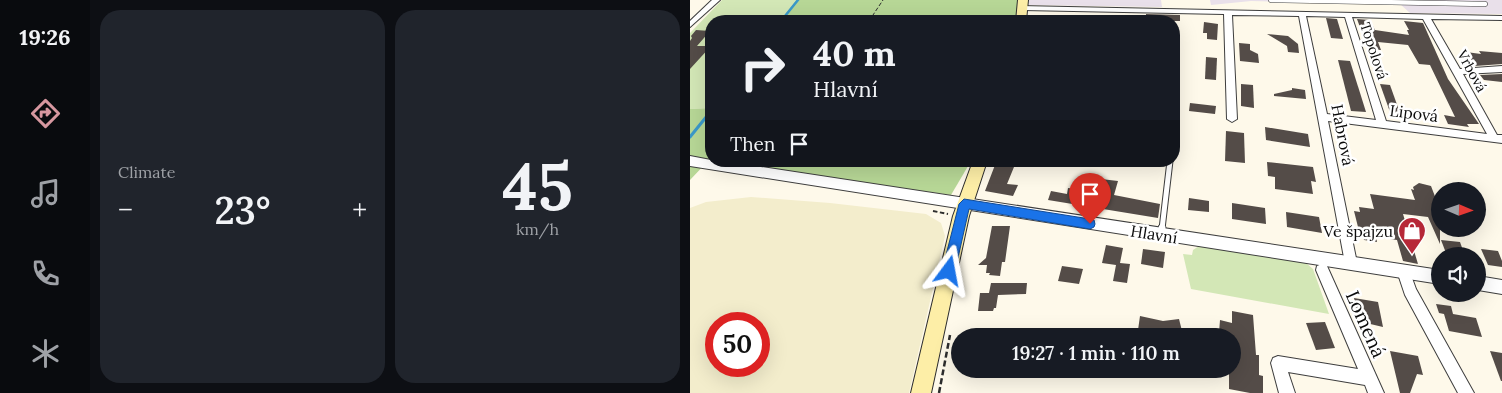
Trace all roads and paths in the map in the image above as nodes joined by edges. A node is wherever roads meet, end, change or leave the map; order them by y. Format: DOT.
graph roads {
  1 [pos="716,0"];
  2 [pos="883,0"];
  3 [pos="1271,0"];
  4 [pos="1349,1"];
  5 [pos="1023,4"];
  6 [pos="1485,4"];
  7 [pos="1139,10"];
  8 [pos="1228,12"];
  9 [pos="1302,14"];
  10 [pos="873,15"];
  11 [pos="1139,15"];
  12 [pos="1348,15"];
  13 [pos="1426,17"];
  14 [pos="1502,18"];
  15 [pos="690,25"];
  16 [pos="1502,68"];
  17 [pos="1457,72"];
  18 [pos="1323,117"];
  19 [pos="1232,119"];
  20 [pos="1382,124"];
  21 [pos="1498,138"];
  22 [pos="690,161"];
  23 [pos="705,163"];
  24 [pos="728,167"];
  25 [pos="978,167"];
  26 [pos="1169,167"];
  27 [pos="964,204"];
  28 [pos="1161,235"];
  29 [pos="1352,263"];
  30 [pos="1319,264"];
  31 [pos="1403,271"];
  32 [pos="1431,276"];
  33 [pos="1486,284"];
  34 [pos="1502,287"];
  35 [pos="1370,378"];
  36 [pos="921,393"];
  37 [pos="1287,393"];
  38 [pos="1376,393"];
  39 [pos="1466,393"];
  1 -- 15 [label="street"];
  2 -- 10 [label="path"];
  3 -- 4 [label="lane"];
  4 -- 6 [label="lane"];
  5 -- 7 [label="street"];
  7 -- 8 [label="street"];
  7 -- 11 [label="street"];
  8 -- 9 [label="street"];
  8 -- 19 [label="street"];
  9 -- 12 [label="street"];
  9 -- 18 [label="street, Habrová"];
  12 -- 13 [label="street"];
  12 -- 20 [label="street, Topolová"];
  13 -- 14 [label="street"];
  13 -- 17 [label="street, Vrbová"];
  16 -- 17 [label="street"];
  17 -- 21 [label="street, Vrbová"];
  18 -- 20 [label="street, Lipová"];
  18 -- 29 [label="street, Habrová"];
  20 -- 21 [label="street, Lipová"];
  22 -- 23 [label="street, Hlavní"];
  24 -- 27 [label="street, Hlavní"];
  25 -- 27 [label="main road"];
  26 -- 28 [label="lane"];
  27 -- 28 [label="street, Hlavní"];
  27 -- 36 [label="main road"];
  28 -- 30 [label="street, Hlavní"];
  29 -- 30 [label="street, Hlavní"];
  29 -- 31 [label="street, Hlavní"];
  30 -- 35 [label="street, Lomená"];
  31 -- 32 [label="street, Hlavní"];
  31 -- 39 [label="street"];
  33 -- 34 [label="street"];
  35 -- 37 [label="street"];
  35 -- 38 [label="street, Lomená"];
}
